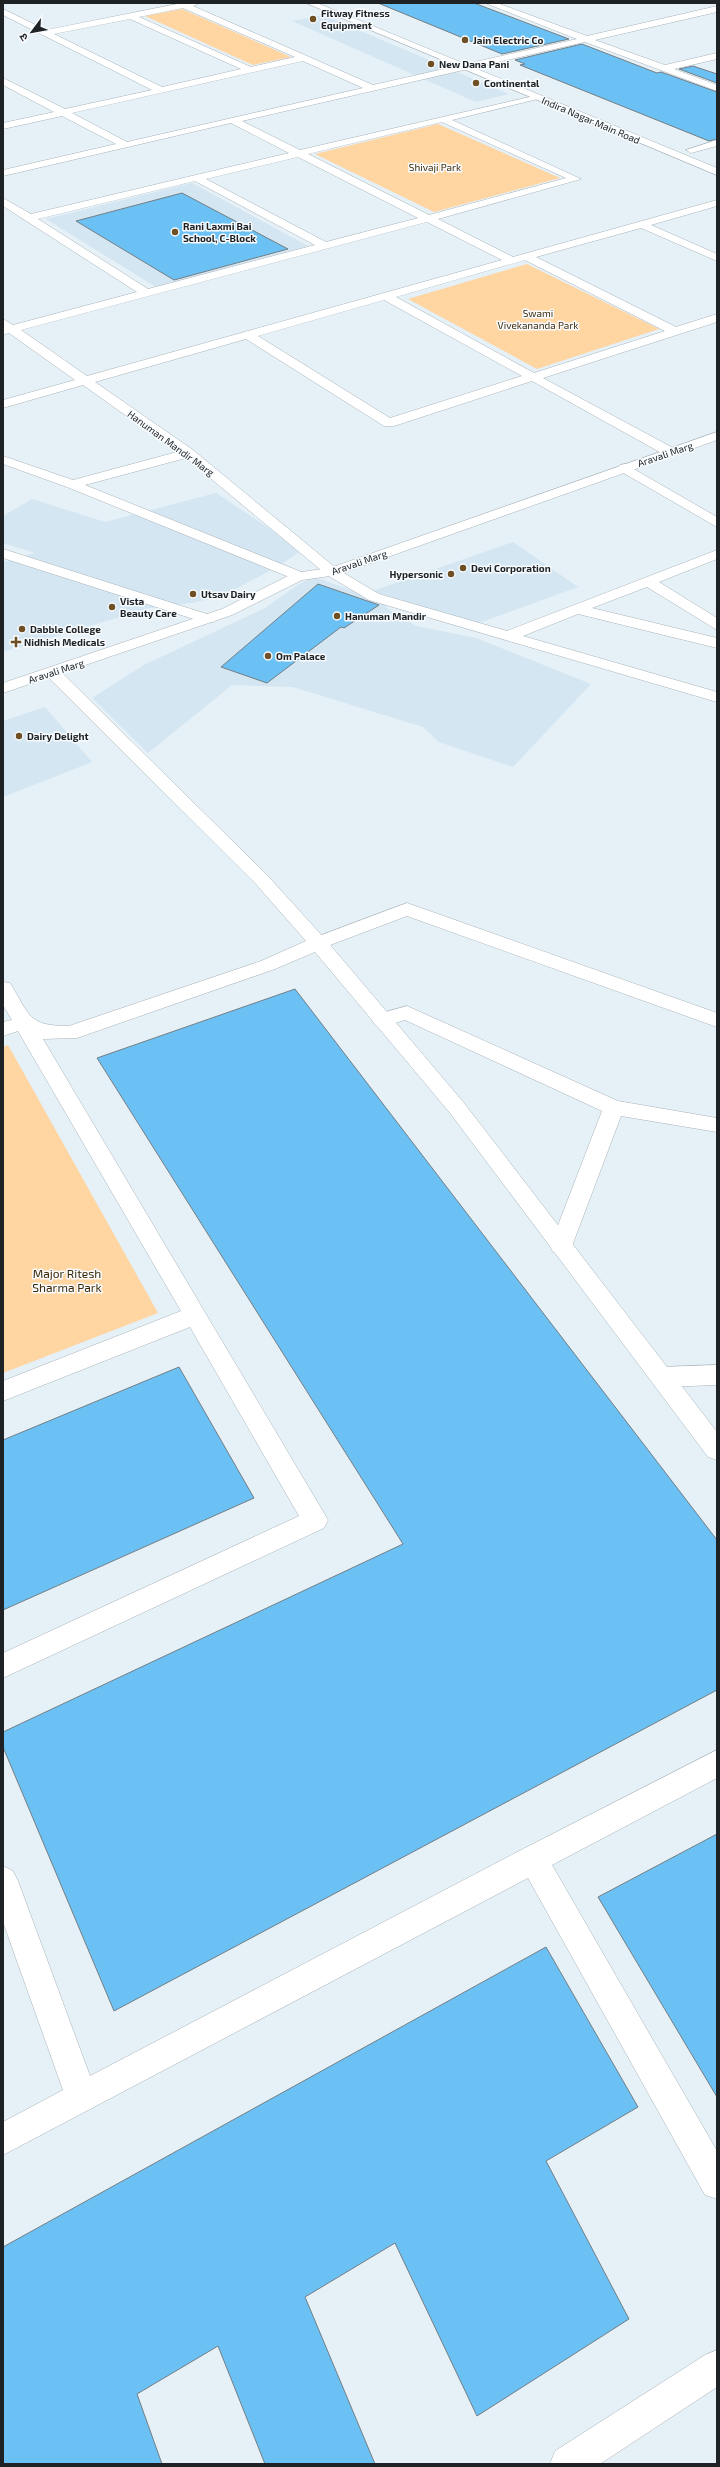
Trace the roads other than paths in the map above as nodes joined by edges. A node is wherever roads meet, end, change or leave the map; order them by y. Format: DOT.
graph roads {
  1 [pos="195,3"];
  2 [pos="310,3"];
  3 [pos="335,3"];
  4 [pos="489,3"];
  5 [pos="184,5"];
  6 [pos="521,5"];
  7 [pos="504,9"];
  8 [pos="717,9"];
  9 [pos="3,12"];
  10 [pos="131,16"];
  11 [pos="45,33"];
  12 [pos="586,39"];
  13 [pos="717,56"];
  14 [pos="304,58"];
  15 [pos="480,63"];
  16 [pos="463,67"];
  17 [pos="665,68"];
  18 [pos="250,70"];
  19 [pos="4,82"];
  20 [pos="371,88"];
  21 [pos="717,88"];
  22 [pos="160,90"];
  23 [pos="535,97"];
  24 [pos="63,112"];
  25 [pos="443,119"];
  26 [pos="232,120"];
  27 [pos="625,123"];
  28 [pos="3,126"];
  29 [pos="717,143"];
  30 [pos="126,145"];
  31 [pos="298,154"];
  32 [pos="704,155"];
  33 [pos="717,172"];
  34 [pos="3,173"];
  35 [pos="198,178"];
  36 [pos="3,201"];
  37 [pos="717,203"];
  38 [pos="29,218"];
  39 [pos="428,218"];
  40 [pos="643,224"];
  41 [pos="325,246"];
  42 [pos="527,257"];
  43 [pos="717,258"];
  44 [pos="513,261"];
  45 [pos="147,293"];
  46 [pos="387,297"];
  47 [pos="717,318"];
  48 [pos="6,328"];
  49 [pos="675,331"];
  50 [pos="249,336"];
  51 [pos="533,376"];
  52 [pos="87,382"];
  53 [pos="3,404"];
  54 [pos="717,436"];
  55 [pos="670,452"];
  56 [pos="188,453"];
  57 [pos="3,460"];
  58 [pos="625,468"];
  59 [pos="72,484"];
  60 [pos="717,523"];
  61 [pos="3,553"];
  62 [pos="717,554"];
  63 [pos="332,572"];
  64 [pos="299,576"];
  65 [pos="648,581"];
  66 [pos="576,609"];
  67 [pos="208,619"];
  68 [pos="717,625"];
  69 [pos="506,637"];
  70 [pos="717,643"];
  71 [pos="52,672"];
  72 [pos="3,688"];
  73 [pos="717,697"];
  74 [pos="318,944"];
  75 [pos="3,988"];
  76 [pos="382,1020"];
  77 [pos="717,1020"];
  78 [pos="13,1026"];
  79 [pos="614,1108"];
  80 [pos="717,1125"];
  81 [pos="561,1246"];
  82 [pos="195,1315"];
  83 [pos="717,1375"];
  84 [pos="662,1377"];
  85 [pos="3,1391"];
  86 [pos="717,1450"];
  87 [pos="3,1666"];
  88 [pos="717,1762"];
  89 [pos="533,1860"];
  90 [pos="3,1881"];
  91 [pos="82,2098"];
  92 [pos="3,2139"];
  93 [pos="717,2183"];
  94 [pos="717,2367"];
  95 [pos="568,2464"];
  1 -- 5 [label="street"];
  2 -- 16 [label="street, Indira Nagar Main Road"];
  3 -- 15 [label="street, Indira Nagar Main Road"];
  4 -- 7 [label="street"];
  5 -- 10 [label="street"];
  5 -- 14 [label="street"];
  6 -- 7 [label="street"];
  7 -- 12 [label="street"];
  8 -- 12 [label="street"];
  9 -- 11 [label="street"];
  10 -- 11 [label="street"];
  10 -- 18 [label="street"];
  11 -- 22 [label="street"];
  12 -- 15 [label="street"];
  12 -- 17 [label="street"];
  13 -- 17 [label="street"];
  14 -- 18 [label="street"];
  14 -- 20 [label="street"];
  15 -- 16 [label="street"];
  15 -- 27 [label="street, Indira Nagar Main Road"];
  16 -- 20 [label="street"];
  16 -- 23 [label="street, Indira Nagar Main Road"];
  17 -- 21 [label="street"];
  18 -- 22 [label="street"];
  19 -- 24 [label="street"];
  20 -- 26 [label="street"];
  22 -- 24 [label="street"];
  23 -- 25 [label="street"];
  23 -- 33 [label="street, Indira Nagar Main Road"];
  24 -- 28 [label="street"];
  24 -- 30 [label="street"];
  25 -- 31 [label="street"];
  25 -- 39 [label="street"];
  26 -- 30 [label="street"];
  26 -- 31 [label="street"];
  29 -- 32 [label="street"];
  30 -- 34 [label="street"];
  31 -- 35 [label="street"];
  31 -- 39 [label="street"];
  35 -- 38 [label="street"];
  35 -- 41 [label="street"];
  36 -- 38 [label="street"];
  37 -- 40 [label="street"];
  38 -- 45 [label="street"];
  39 -- 41 [label="street"];
  39 -- 44 [label="street"];
  40 -- 42 [label="street"];
  40 -- 43 [label="street"];
  41 -- 45 [label="street"];
  42 -- 44 [label="street"];
  42 -- 49 [label="street"];
  44 -- 46 [label="street"];
  45 -- 48 [label="street"];
  46 -- 50 [label="street"];
  46 -- 51 [label="street"];
  47 -- 49 [label="street"];
  48 -- 52 [label="street, Hanuman Mandir Marg"];
  49 -- 51 [label="street"];
  50 -- 51 [label="street"];
  50 -- 52 [label="street"];
  51 -- 55 [label="street"];
  52 -- 53 [label="street"];
  52 -- 56 [label="street, Hanuman Mandir Marg"];
  54 -- 55 [label="street, Aravali Marg"];
  55 -- 58 [label="street, Aravali Marg"];
  56 -- 59 [label="street"];
  56 -- 63 [label="street, Hanuman Mandir Marg"];
  57 -- 59 [label="street"];
  58 -- 60 [label="street"];
  58 -- 63 [label="street, Aravali Marg"];
  59 -- 64 [label="street"];
  61 -- 67 [label="street"];
  62 -- 65 [label="street"];
  63 -- 64 [label="street, Aravali Marg"];
  63 -- 69 [label="street, Hanuman Mandir Marg"];
  64 -- 67 [label="street, Aravali Marg"];
  65 -- 66 [label="street"];
  65 -- 68 [label="street"];
  66 -- 69 [label="street"];
  66 -- 70 [label="street"];
  67 -- 71 [label="street, Aravali Marg"];
  69 -- 73 [label="street, Hanuman Mandir Marg"];
  71 -- 72 [label="street, Aravali Marg"];
  71 -- 74 [label="street"];
  74 -- 76 [label="street"];
  74 -- 77 [label="street"];
  74 -- 78 [label="street"];
  75 -- 78 [label="street"];
  76 -- 79 [label="street"];
  76 -- 81 [label="street"];
  78 -- 82 [label="street"];
  79 -- 80 [label="street"];
  79 -- 81 [label="street"];
  81 -- 84 [label="street"];
  82 -- 85 [label="street"];
  82 -- 87 [label="street"];
  83 -- 84 [label="street"];
  84 -- 86 [label="street"];
  88 -- 89 [label="street"];
  89 -- 91 [label="street"];
  89 -- 93 [label="street"];
  90 -- 91 [label="street"];
  91 -- 92 [label="street"];
  94 -- 95 [label="street"];
}
